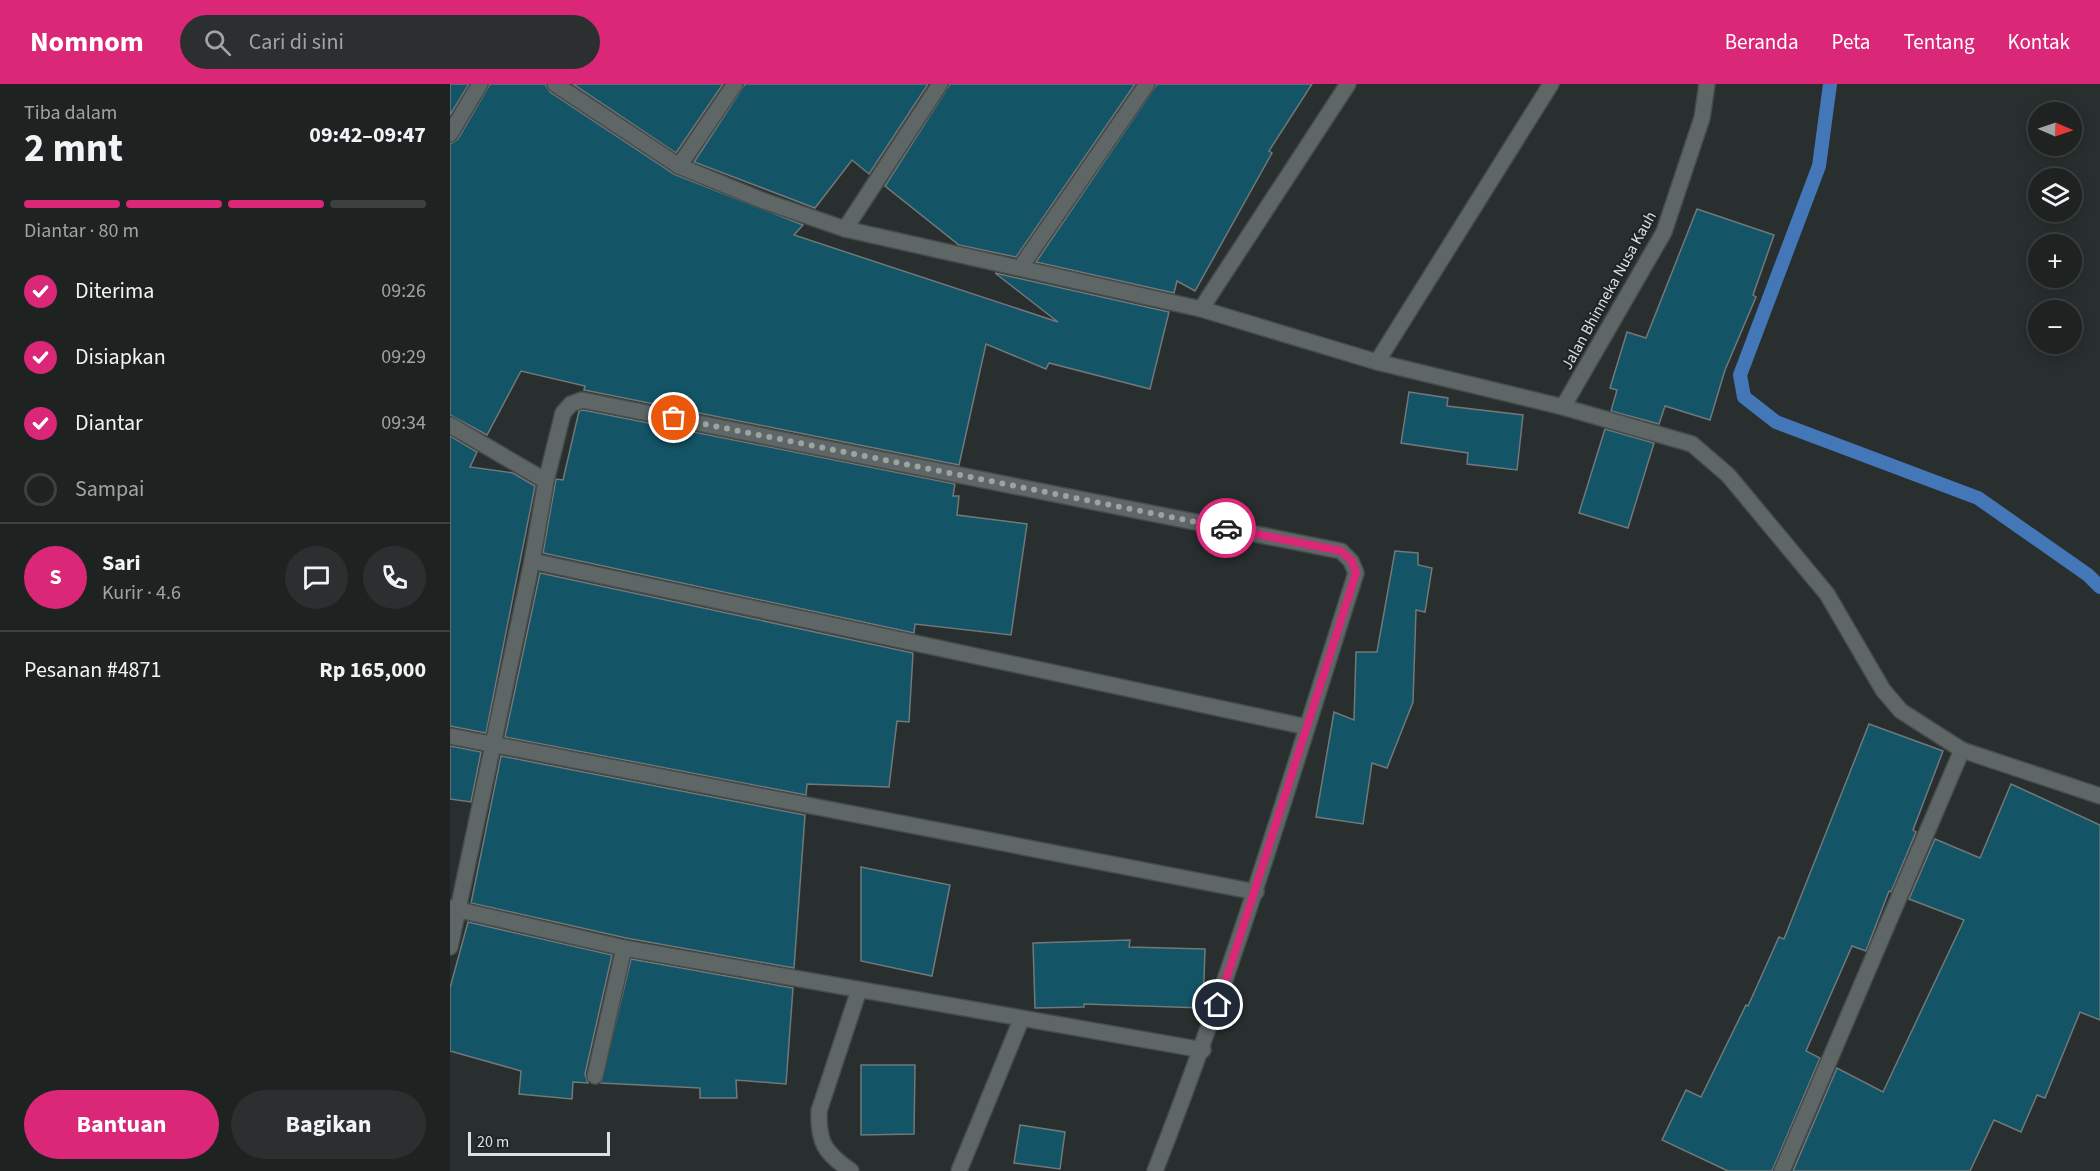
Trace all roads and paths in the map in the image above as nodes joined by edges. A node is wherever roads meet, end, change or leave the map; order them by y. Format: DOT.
graph roads {
  1 [pos="480,84"];
  2 [pos="555,84"];
  3 [pos="735,84"];
  4 [pos="940,84"];
  5 [pos="1147,84"];
  6 [pos="1348,84"];
  7 [pos="1551,84"];
  8 [pos="1707,84"];
  9 [pos="450,134"];
  10 [pos="679,166"];
  11 [pos="845,229"];
  12 [pos="1020,268"];
  13 [pos="1201,309"];
  14 [pos="1377,362"];
  15 [pos="1563,407"];
  16 [pos="450,425"];
  17 [pos="546,481"];
  18 [pos="532,561"];
  19 [pos="1307,727"];
  20 [pos="450,736"];
  21 [pos="494,745"];
  22 [pos="1962,750"];
  23 [pos="2100,796"];
  24 [pos="1256,892"];
  25 [pos="454,909"];
  26 [pos="450,947"];
  27 [pos="624,948"];
  28 [pos="860,990"];
  29 [pos="1021,1020"];
  30 [pos="1203,1050"];
  31 [pos="595,1076"];
  32 [pos="851,1171"];
  33 [pos="959,1171"];
  34 [pos="1155,1171"];
  35 [pos="1782,1171"];
  1 -- 9 [label="street"];
  2 -- 10 [label="street"];
  3 -- 10 [label="street"];
  4 -- 11 [label="street"];
  5 -- 12 [label="street"];
  6 -- 13 [label="street"];
  7 -- 14 [label="street"];
  8 -- 15 [label="street, Jalan Bhinneka Nusa Kauh"];
  10 -- 11 [label="street"];
  11 -- 12 [label="street"];
  12 -- 13 [label="street"];
  13 -- 14 [label="street"];
  14 -- 15 [label="street"];
  15 -- 22 [label="street"];
  16 -- 17 [label="street"];
  17 -- 18 [label="street"];
  17 -- 19 [label="street"];
  18 -- 19 [label="street"];
  18 -- 21 [label="street"];
  19 -- 24 [label="street"];
  20 -- 21 [label="street"];
  21 -- 24 [label="street"];
  21 -- 25 [label="street"];
  22 -- 23 [label="street"];
  22 -- 35 [label="street"];
  24 -- 30 [label="street"];
  25 -- 26 [label="street"];
  25 -- 27 [label="street"];
  27 -- 28 [label="street"];
  27 -- 31 [label="street"];
  28 -- 29 [label="street"];
  28 -- 32 [label="street"];
  29 -- 30 [label="street"];
  29 -- 33 [label="street"];
  30 -- 34 [label="street"];
}
